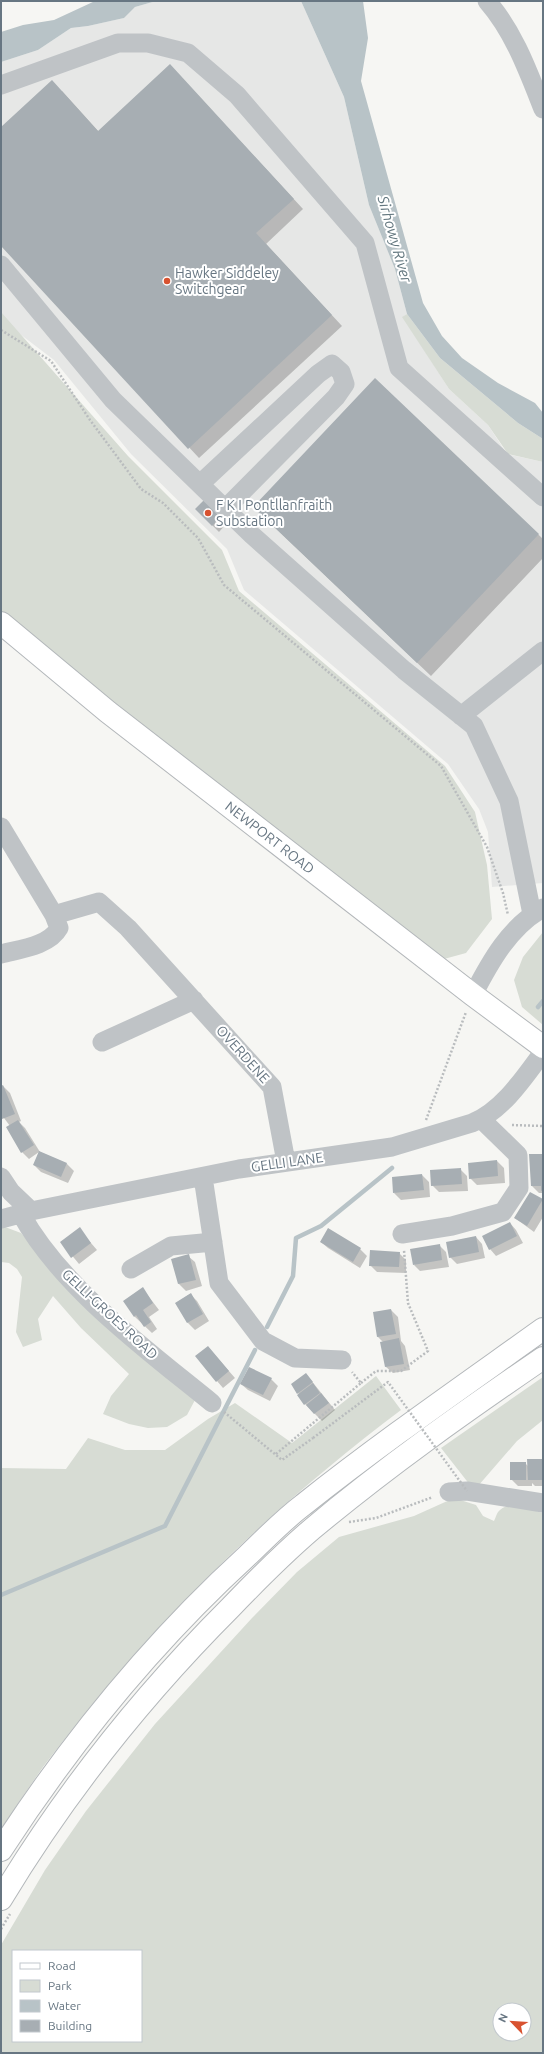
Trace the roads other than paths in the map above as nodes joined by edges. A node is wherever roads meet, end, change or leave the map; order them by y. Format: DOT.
graph roads {
  1 [pos="486,1"];
  2 [pos="1,85"];
  3 [pos="543,109"];
  4 [pos="1,265"];
  5 [pos="200,484"];
  6 [pos="543,497"];
  7 [pos="225,509"];
  8 [pos="1,623"];
  9 [pos="543,651"];
  10 [pos="461,716"];
  11 [pos="1,827"];
  12 [pos="538,911"];
  13 [pos="54,915"];
  14 [pos="1,954"];
  15 [pos="473,995"];
  16 [pos="194,1000"];
  17 [pos="102,1042"];
  18 [pos="543,1047"];
  19 [pos="543,1052"];
  20 [pos="485,1123"];
  21 [pos="286,1162"];
  22 [pos="1,1177"];
  23 [pos="203,1177"];
  24 [pos="26,1213"];
  25 [pos="1,1219"];
  26 [pos="402,1234"];
  27 [pos="212,1242"];
  28 [pos="131,1268"];
  29 [pos="543,1329"];
  30 [pos="543,1358"];
  31 [pos="342,1360"];
  32 [pos="212,1403"];
  33 [pos="458,1491"];
  34 [pos="543,1503"];
  35 [pos="1,1850"];
  36 [pos="7,1905"];
  1 -- 3 [label="street"];
  2 -- 6 [label="street"];
  4 -- 5 [label="street"];
  5 -- 7 [label="street"];
  5 -- 7 [label="street"];
  7 -- 10 [label="street"];
  8 -- 15 [label="main road, NEWPORT ROAD"];
  9 -- 10 [label="street"];
  10 -- 12 [label="street"];
  11 -- 13 [label="street"];
  12 -- 15 [label="street"];
  13 -- 14 [label="street"];
  13 -- 16 [label="street, OVERDENE"];
  15 -- 18 [label="main road, NEWPORT ROAD"];
  16 -- 17 [label="street"];
  16 -- 21 [label="street, OVERDENE"];
  19 -- 20 [label="street, GELLI LANE"];
  20 -- 21 [label="street, GELLI LANE"];
  20 -- 26 [label="street"];
  21 -- 23 [label="street, GELLI LANE"];
  22 -- 24 [label="street, GELLI-GROES ROAD"];
  23 -- 24 [label="street, GELLI LANE"];
  23 -- 27 [label="street"];
  24 -- 25 [label="street, GELLI LANE"];
  24 -- 32 [label="street, GELLI-GROES ROAD"];
  27 -- 28 [label="street"];
  27 -- 31 [label="street"];
  29 -- 35 [label="main road"];
  30 -- 36 [label="main road"];
  33 -- 34 [label="street"];
}
